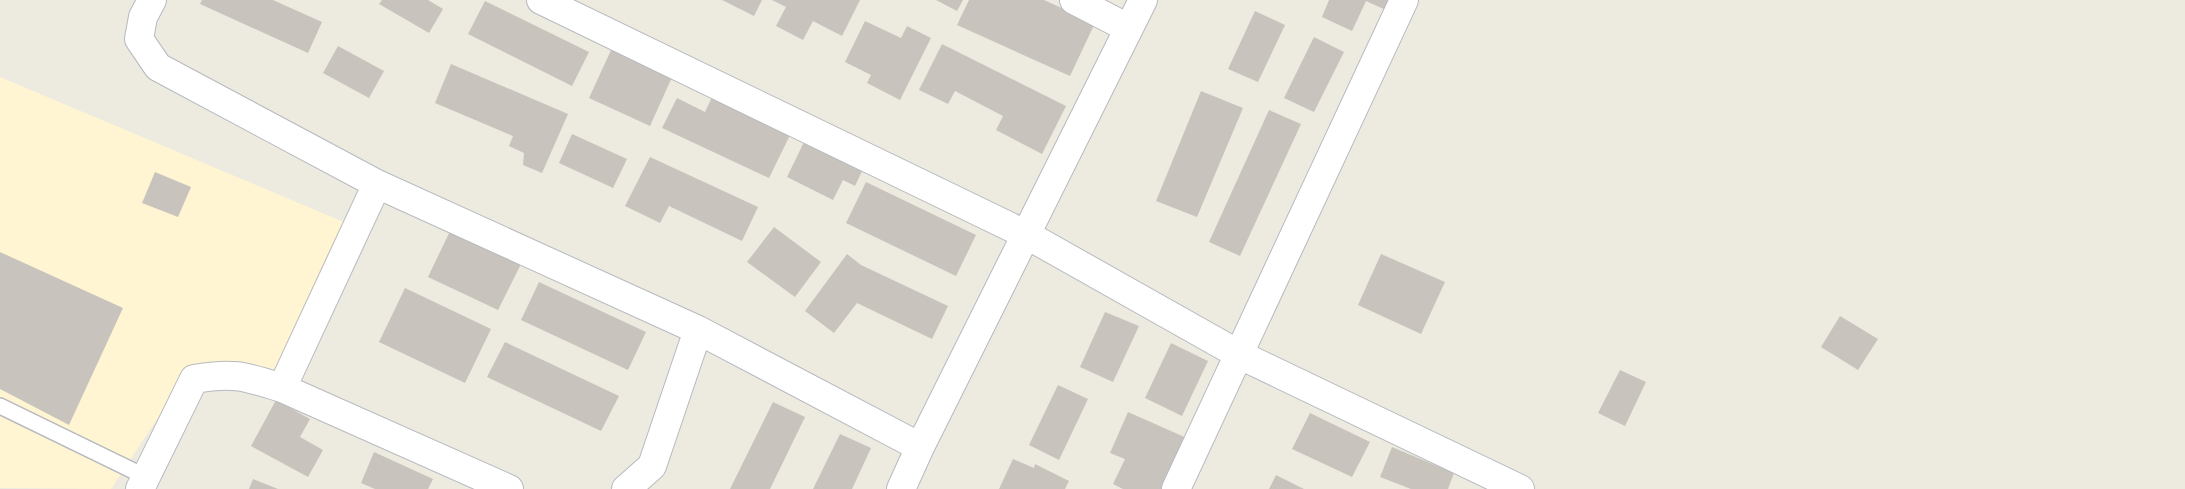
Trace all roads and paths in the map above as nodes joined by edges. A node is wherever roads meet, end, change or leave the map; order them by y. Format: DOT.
graph roads {
  1 [pos="152,0"];
  2 [pos="540,0"];
  3 [pos="1074,0"];
  4 [pos="1143,0"];
  5 [pos="1404,0"];
  6 [pos="1128,28"];
  7 [pos="377,184"];
  8 [pos="1027,235"];
  9 [pos="698,330"];
  10 [pos="1240,355"];
  11 [pos="282,388"];
  12 [pos="0,406"];
  13 [pos="920,447"];
  14 [pos="143,483"];
  15 [pos="509,489"];
  16 [pos="626,489"];
  17 [pos="901,489"];
  18 [pos="1176,489"];
  19 [pos="1520,489"];
  1 -- 7 [label="street"];
  2 -- 8 [label="street"];
  3 -- 6 [label="street"];
  4 -- 6 [label="street"];
  5 -- 10 [label="street"];
  6 -- 8 [label="street"];
  7 -- 9 [label="street"];
  7 -- 11 [label="street"];
  8 -- 10 [label="street"];
  8 -- 13 [label="street"];
  9 -- 13 [label="street"];
  9 -- 16 [label="street"];
  10 -- 18 [label="street"];
  10 -- 19 [label="street"];
  11 -- 14 [label="street"];
  11 -- 15 [label="street"];
  12 -- 14 [label="lane"];
  13 -- 17 [label="street"];
}
